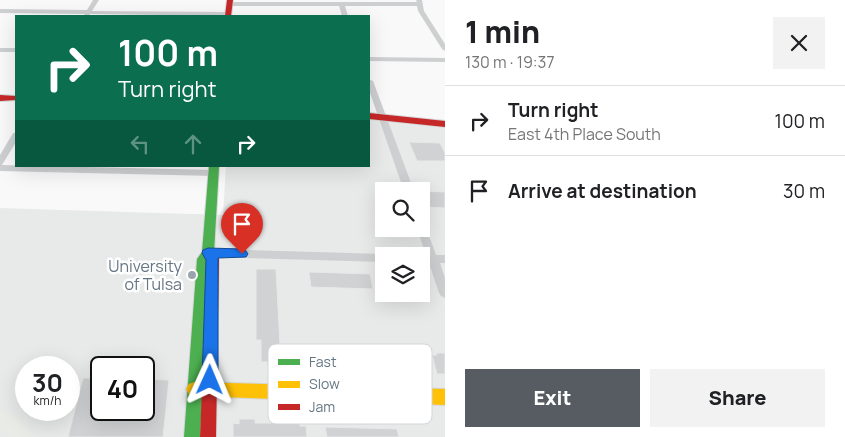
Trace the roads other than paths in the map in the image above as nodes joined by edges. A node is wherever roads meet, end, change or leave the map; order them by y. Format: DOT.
graph roads {
  1 [pos="96,0"];
  2 [pos="419,2"];
  3 [pos="341,3"];
  4 [pos="229,9"];
  5 [pos="0,11"];
  6 [pos="87,14"];
  7 [pos="345,15"];
  8 [pos="445,49"];
  9 [pos="0,50"];
  10 [pos="15,50"];
  11 [pos="370,59"];
  12 [pos="445,60"];
  13 [pos="370,84"];
  14 [pos="0,98"];
  15 [pos="15,98"];
  16 [pos="370,116"];
  17 [pos="382,117"];
  18 [pos="445,124"];
  19 [pos="15,137"];
  20 [pos="0,163"];
  21 [pos="0,168"];
  22 [pos="214,170"];
  23 [pos="405,182"];
  24 [pos="208,253"];
  25 [pos="375,258"];
  26 [pos="430,259"];
  27 [pos="445,259"];
  28 [pos="430,265"];
  29 [pos="445,293"];
  30 [pos="194,389"];
  31 [pos="210,390"];
  32 [pos="268,392"];
  33 [pos="432,397"];
  34 [pos="445,397"];
  35 [pos="192,437"];
  36 [pos="208,437"];
  1 -- 6 [label="street"];
  2 -- 3 [label="street"];
  2 -- 8 [label="street"];
  3 -- 4 [label="street"];
  3 -- 7 [label="street"];
  4 -- 6 [label="street"];
  5 -- 6 [label="street"];
  9 -- 10 [label="street"];
  11 -- 12 [label="street"];
  13 -- 17 [label="street"];
  14 -- 15 [label="street"];
  16 -- 17 [label="street"];
  17 -- 18 [label="street"];
  17 -- 23 [label="street"];
  19 -- 20 [label="street"];
  21 -- 22 [label="street"];
  22 -- 24 [label="street"];
  24 -- 25 [label="street"];
  24 -- 30 [label="street"];
  24 -- 31 [label="street"];
  26 -- 27 [label="street"];
  28 -- 29 [label="street"];
  30 -- 31 [label="street"];
  30 -- 35 [label="street"];
  31 -- 32 [label="street"];
  31 -- 36 [label="street"];
  33 -- 34 [label="street"];
}
